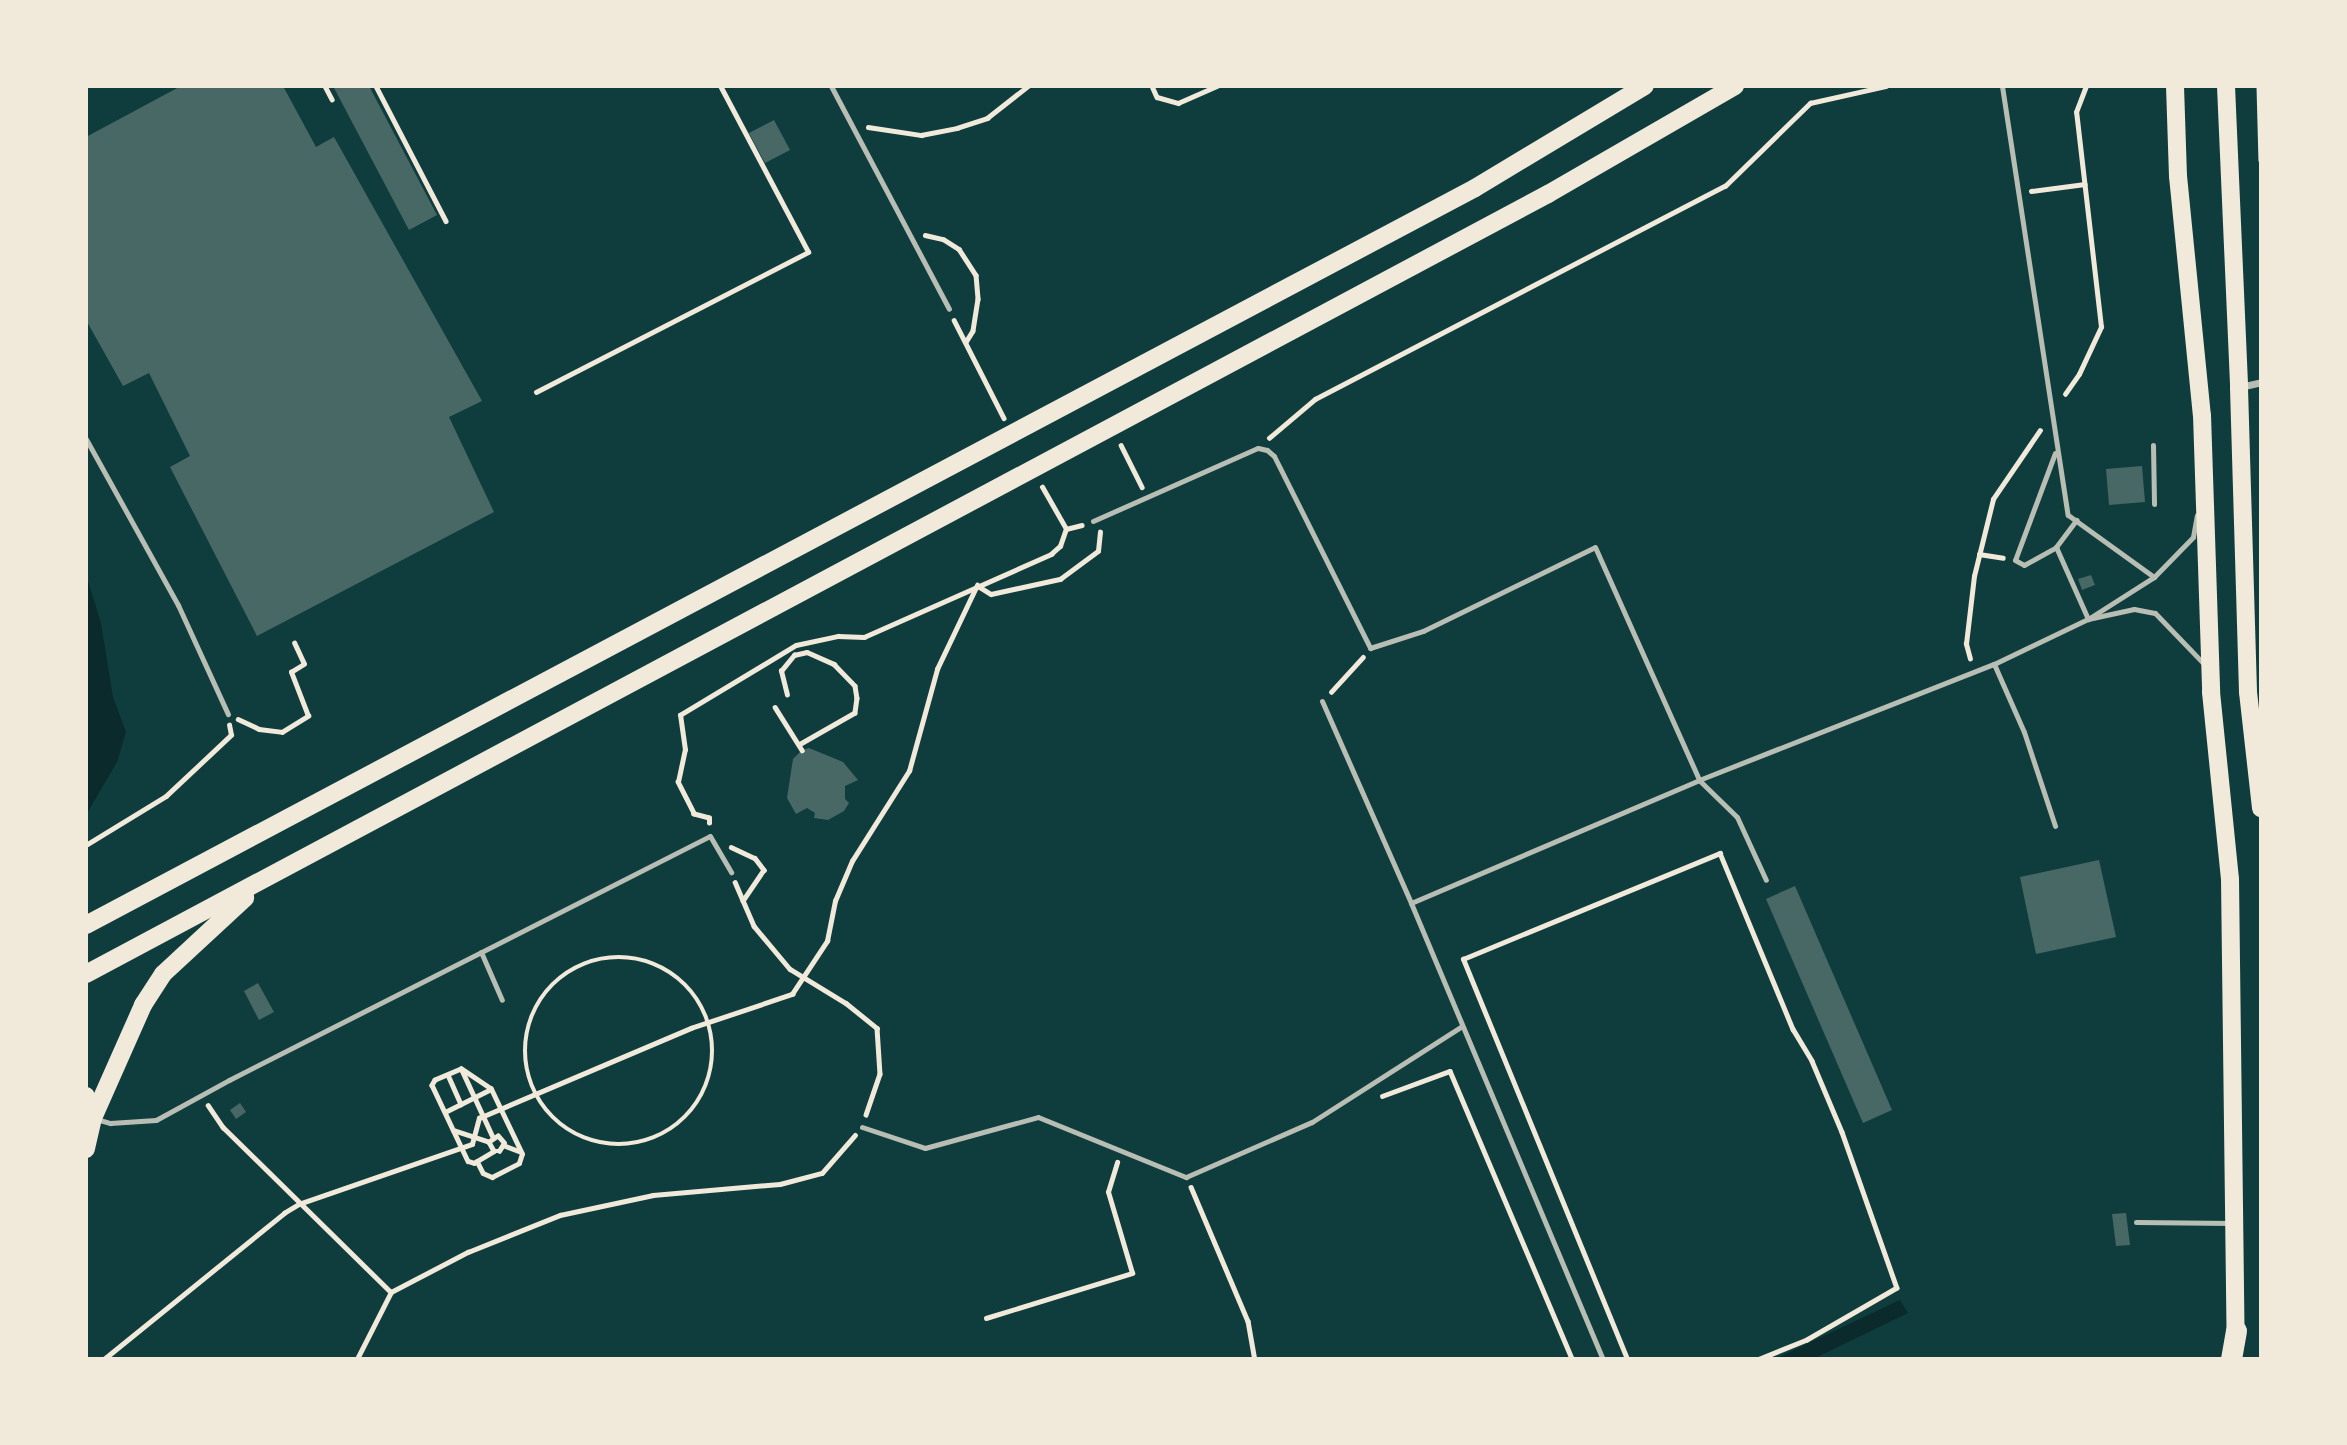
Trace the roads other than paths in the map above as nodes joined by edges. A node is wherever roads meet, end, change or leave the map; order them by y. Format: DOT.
graph roads {
  1 [pos="831,86"];
  2 [pos="1645,86"];
  3 [pos="1735,86"];
  4 [pos="2002,86"];
  5 [pos="2175,86"];
  6 [pos="2226,86"];
  7 [pos="949,309"];
  8 [pos="2261,382"];
  9 [pos="2239,388"];
  10 [pos="86,439"];
  11 [pos="2153,445"];
  12 [pos="2057,450"];
  13 [pos="2204,481"];
  14 [pos="2154,504"];
  15 [pos="1096,520"];
  16 [pos="2076,520"];
  17 [pos="2056,547"];
  18 [pos="2154,578"];
  19 [pos="2088,619"];
  20 [pos="1994,664"];
  21 [pos="2211,672"];
  22 [pos="1322,701"];
  23 [pos="228,714"];
  24 [pos="1699,780"];
  25 [pos="2261,808"];
  26 [pos="2055,825"];
  27 [pos="731,872"];
  28 [pos="1766,880"];
  29 [pos="262,882"];
  30 [pos="1411,903"];
  31 [pos="86,925"];
  32 [pos="481,952"];
  33 [pos="86,974"];
  34 [pos="502,1000"];
  35 [pos="1462,1026"];
  36 [pos="86,1096"];
  37 [pos="93,1118"];
  38 [pos="862,1127"];
  39 [pos="86,1149"];
  40 [pos="2136,1222"];
  41 [pos="2235,1223"];
  42 [pos="2236,1330"];
  43 [pos="1603,1359"];
  44 [pos="2233,1359"];
  1 -- 7 [label="lane"];
  2 -- 31 [label="main road"];
  3 -- 29 [label="main road"];
  4 -- 12 [label="lane"];
  5 -- 13 [label="main road"];
  6 -- 9 [label="main road"];
  8 -- 9 [label="street"];
  9 -- 25 [label="main road"];
  10 -- 23 [label="lane"];
  11 -- 14 [label="lane"];
  12 -- 16 [label="lane"];
  12 -- 17 [label="lane"];
  13 -- 18 [label="lane"];
  13 -- 21 [label="main road"];
  15 -- 24 [label="lane"];
  16 -- 17 [label="lane"];
  16 -- 18 [label="lane"];
  17 -- 19 [label="lane"];
  18 -- 19 [label="lane"];
  19 -- 20 [label="lane"];
  19 -- 21 [label="lane"];
  20 -- 24 [label="lane"];
  20 -- 26 [label="lane"];
  21 -- 41 [label="main road"];
  22 -- 30 [label="lane"];
  24 -- 28 [label="lane"];
  24 -- 30 [label="lane"];
  27 -- 32 [label="lane"];
  29 -- 33 [label="main road"];
  29 -- 37 [label="main road"];
  30 -- 35 [label="lane"];
  32 -- 34 [label="lane"];
  32 -- 37 [label="lane"];
  35 -- 38 [label="lane"];
  35 -- 43 [label="lane"];
  36 -- 37 [label="main road"];
  37 -- 39 [label="main road"];
  40 -- 41 [label="lane"];
  41 -- 42 [label="main road"];
  42 -- 44 [label="highway"];
}
